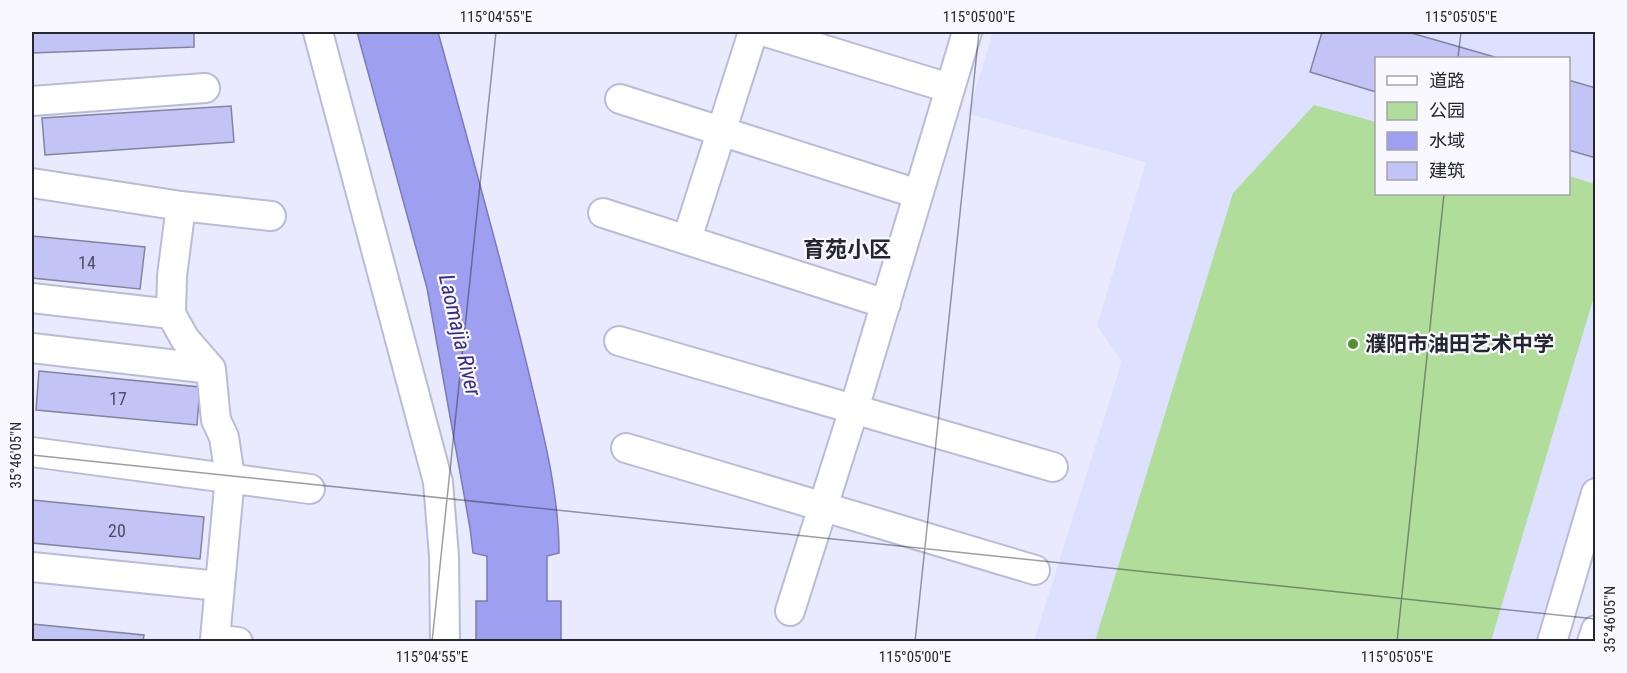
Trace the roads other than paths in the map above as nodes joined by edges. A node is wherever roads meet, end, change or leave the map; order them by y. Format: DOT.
graph roads {
  1 [pos="318,32"];
  2 [pos="753,32"];
  3 [pos="766,32"];
  4 [pos="967,32"];
  5 [pos="205,88"];
  6 [pos="949,88"];
  7 [pos="620,99"];
  8 [pos="32,101"];
  9 [pos="720,132"];
  10 [pos="32,183"];
  11 [pos="918,194"];
  12 [pos="181,206"];
  13 [pos="603,213"];
  14 [pos="270,216"];
  15 [pos="687,239"];
  16 [pos="32,298"];
  17 [pos="886,304"];
  18 [pos="171,314"];
  19 [pos="619,342"];
  20 [pos="32,348"];
  21 [pos="211,369"];
  22 [pos="854,409"];
  23 [pos="626,448"];
  24 [pos="32,452"];
  25 [pos="1053,467"];
  26 [pos="230,477"];
  27 [pos="310,489"];
  28 [pos="1596,493"];
  29 [pos="823,508"];
  30 [pos="32,567"];
  31 [pos="1035,570"];
  32 [pos="219,586"];
  33 [pos="790,612"];
  34 [pos="1596,630"];
  35 [pos="227,640"];
  36 [pos="445,642"];
  37 [pos="1552,642"];
  38 [pos="1592,642"];
  1 -- 36 [label="street"];
  2 -- 9 [label="street"];
  3 -- 6 [label="street"];
  4 -- 6 [label="street"];
  5 -- 8 [label="street"];
  6 -- 11 [label="street"];
  7 -- 9 [label="street"];
  9 -- 11 [label="street"];
  9 -- 15 [label="street"];
  10 -- 12 [label="street"];
  11 -- 17 [label="street"];
  12 -- 14 [label="street"];
  12 -- 18 [label="street"];
  13 -- 15 [label="street"];
  15 -- 17 [label="street"];
  16 -- 18 [label="street"];
  17 -- 22 [label="street"];
  18 -- 21 [label="street"];
  19 -- 22 [label="street"];
  20 -- 21 [label="street"];
  21 -- 26 [label="street"];
  22 -- 25 [label="street"];
  22 -- 29 [label="street"];
  23 -- 29 [label="street"];
  24 -- 26 [label="street"];
  26 -- 27 [label="street"];
  26 -- 32 [label="street"];
  28 -- 37 [label="street"];
  29 -- 31 [label="street"];
  29 -- 33 [label="street"];
  30 -- 32 [label="street"];
  32 -- 35 [label="street"];
  34 -- 38 [label="street"];
}
